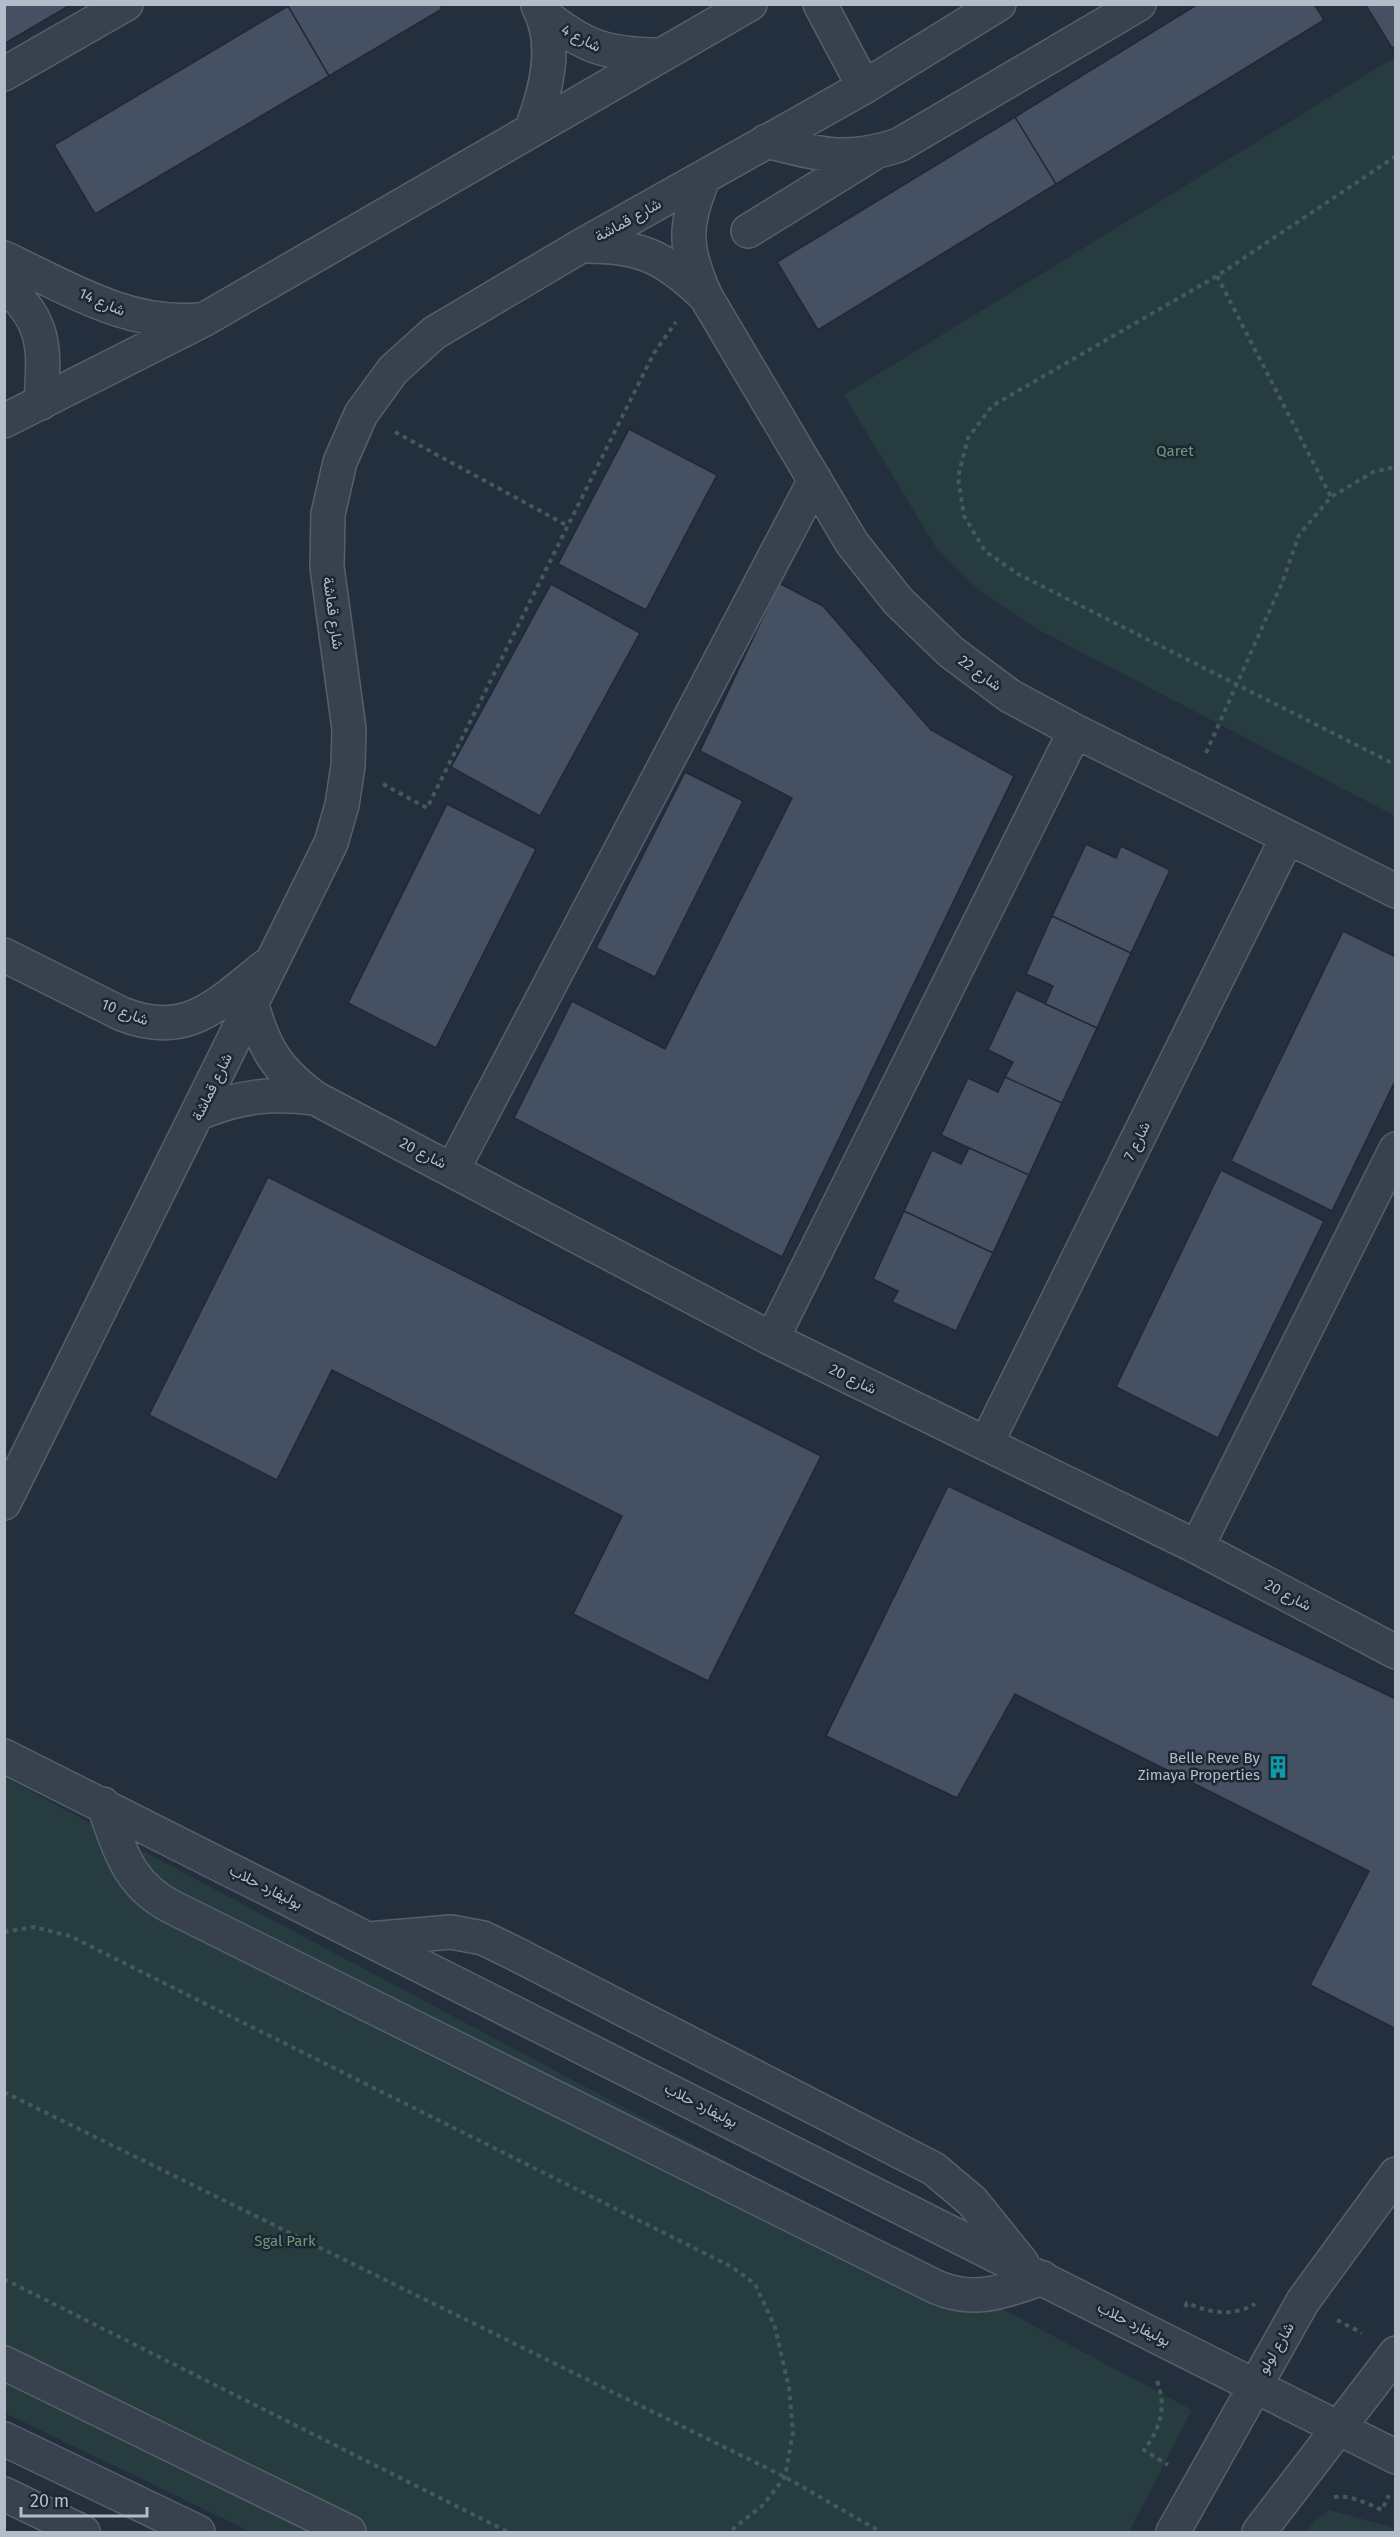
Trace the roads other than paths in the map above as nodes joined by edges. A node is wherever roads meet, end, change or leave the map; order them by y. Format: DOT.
graph roads {
  1 [pos="126,4"];
  2 [pos="750,4"];
  3 [pos="820,4"];
  4 [pos="999,4"];
  5 [pos="1139,4"];
  6 [pos="539,8"];
  7 [pos="662,55"];
  8 [pos="4,74"];
  9 [pos="864,87"];
  10 [pos="531,130"];
  11 [pos="766,141"];
  12 [pos="874,154"];
  13 [pos="704,177"];
  14 [pos="748,231"];
  15 [pos="581,246"];
  16 [pos="4,258"];
  17 [pos="4,285"];
  18 [pos="706,297"];
  19 [pos="206,319"];
  20 [pos="41,403"];
  21 [pos="4,422"];
  22 [pos="815,480"];
  23 [pos="1075,731"];
  24 [pos="1287,838"];
  25 [pos="1395,891"];
  26 [pos="4,955"];
  27 [pos="273,961"];
  28 [pos="252,1005"];
  29 [pos="315,1098"];
  30 [pos="199,1113"];
  31 [pos="1395,1149"];
  32 [pos="453,1169"];
  33 [pos="772,1339"];
  34 [pos="986,1444"];
  35 [pos="4,1503"];
  36 [pos="1197,1547"];
  37 [pos="1395,1652"];
  38 [pos="4,1756"];
  39 [pos="103,1804"];
  40 [pos="369,1939"];
  41 [pos="1395,2174"];
  42 [pos="1035,2274"];
  43 [pos="1395,2353"];
  44 [pos="4,2363"];
  45 [pos="1255,2385"];
  46 [pos="1338,2428"];
  47 [pos="4,2439"];
  48 [pos="1395,2457"];
  49 [pos="4,2494"];
  50 [pos="83,2532"];
  51 [pos="198,2532"];
  52 [pos="349,2532"];
  53 [pos="1173,2532"];
  54 [pos="1259,2532"];
  1 -- 8 [label="street"];
  2 -- 7 [label="street"];
  3 -- 9 [label="street"];
  4 -- 9 [label="street, شارع قماشة"];
  5 -- 12 [label="street"];
  6 -- 7 [label="street, شارع 4"];
  6 -- 10 [label="street, شارع 4"];
  7 -- 10 [label="street"];
  9 -- 11 [label="street, شارع قماشة"];
  10 -- 19 [label="street"];
  11 -- 12 [label="street"];
  11 -- 13 [label="street, شارع قماشة"];
  12 -- 14 [label="street"];
  13 -- 15 [label="street, شارع قماشة"];
  13 -- 18 [label="street, شارع 22"];
  15 -- 18 [label="street, شارع 22"];
  15 -- 27 [label="street, شارع قماشة"];
  16 -- 19 [label="street, شارع 14"];
  17 -- 20 [label="street"];
  18 -- 22 [label="street, شارع 22"];
  19 -- 20 [label="street"];
  20 -- 21 [label="street"];
  22 -- 23 [label="street, شارع 22"];
  22 -- 32 [label="street"];
  23 -- 24 [label="street, شارع 22"];
  23 -- 33 [label="street"];
  24 -- 25 [label="street, شارع 22"];
  24 -- 34 [label="street, شارع 7"];
  26 -- 27 [label="street, شارع 10"];
  27 -- 28 [label="street, شارع قماشة"];
  28 -- 29 [label="street, شارع 20"];
  28 -- 30 [label="street, شارع قماشة"];
  29 -- 30 [label="street, شارع 20"];
  29 -- 32 [label="street, شارع 20"];
  30 -- 35 [label="street, شارع قماشة"];
  31 -- 36 [label="street"];
  32 -- 33 [label="street, شارع 20"];
  33 -- 34 [label="street, شارع 20"];
  34 -- 36 [label="street, شارع 20"];
  36 -- 37 [label="street, شارع 20"];
  38 -- 39 [label="street, بوليفارد حلاب"];
  39 -- 40 [label="street, بوليفارد حلاب"];
  39 -- 42 [label="street"];
  40 -- 42 [label="street, بوليفارد حلاب"];
  40 -- 42 [label="street"];
  41 -- 45 [label="street, شارع لولو"];
  42 -- 45 [label="street, بوليفارد حلاب"];
  43 -- 46 [label="street"];
  44 -- 52 [label="street"];
  45 -- 46 [label="street, بوليفارد حلاب"];
  45 -- 53 [label="street, شارع لولو"];
  46 -- 48 [label="street, بوليفارد حلاب"];
  46 -- 54 [label="street"];
  47 -- 51 [label="street"];
  49 -- 50 [label="street"];
}
